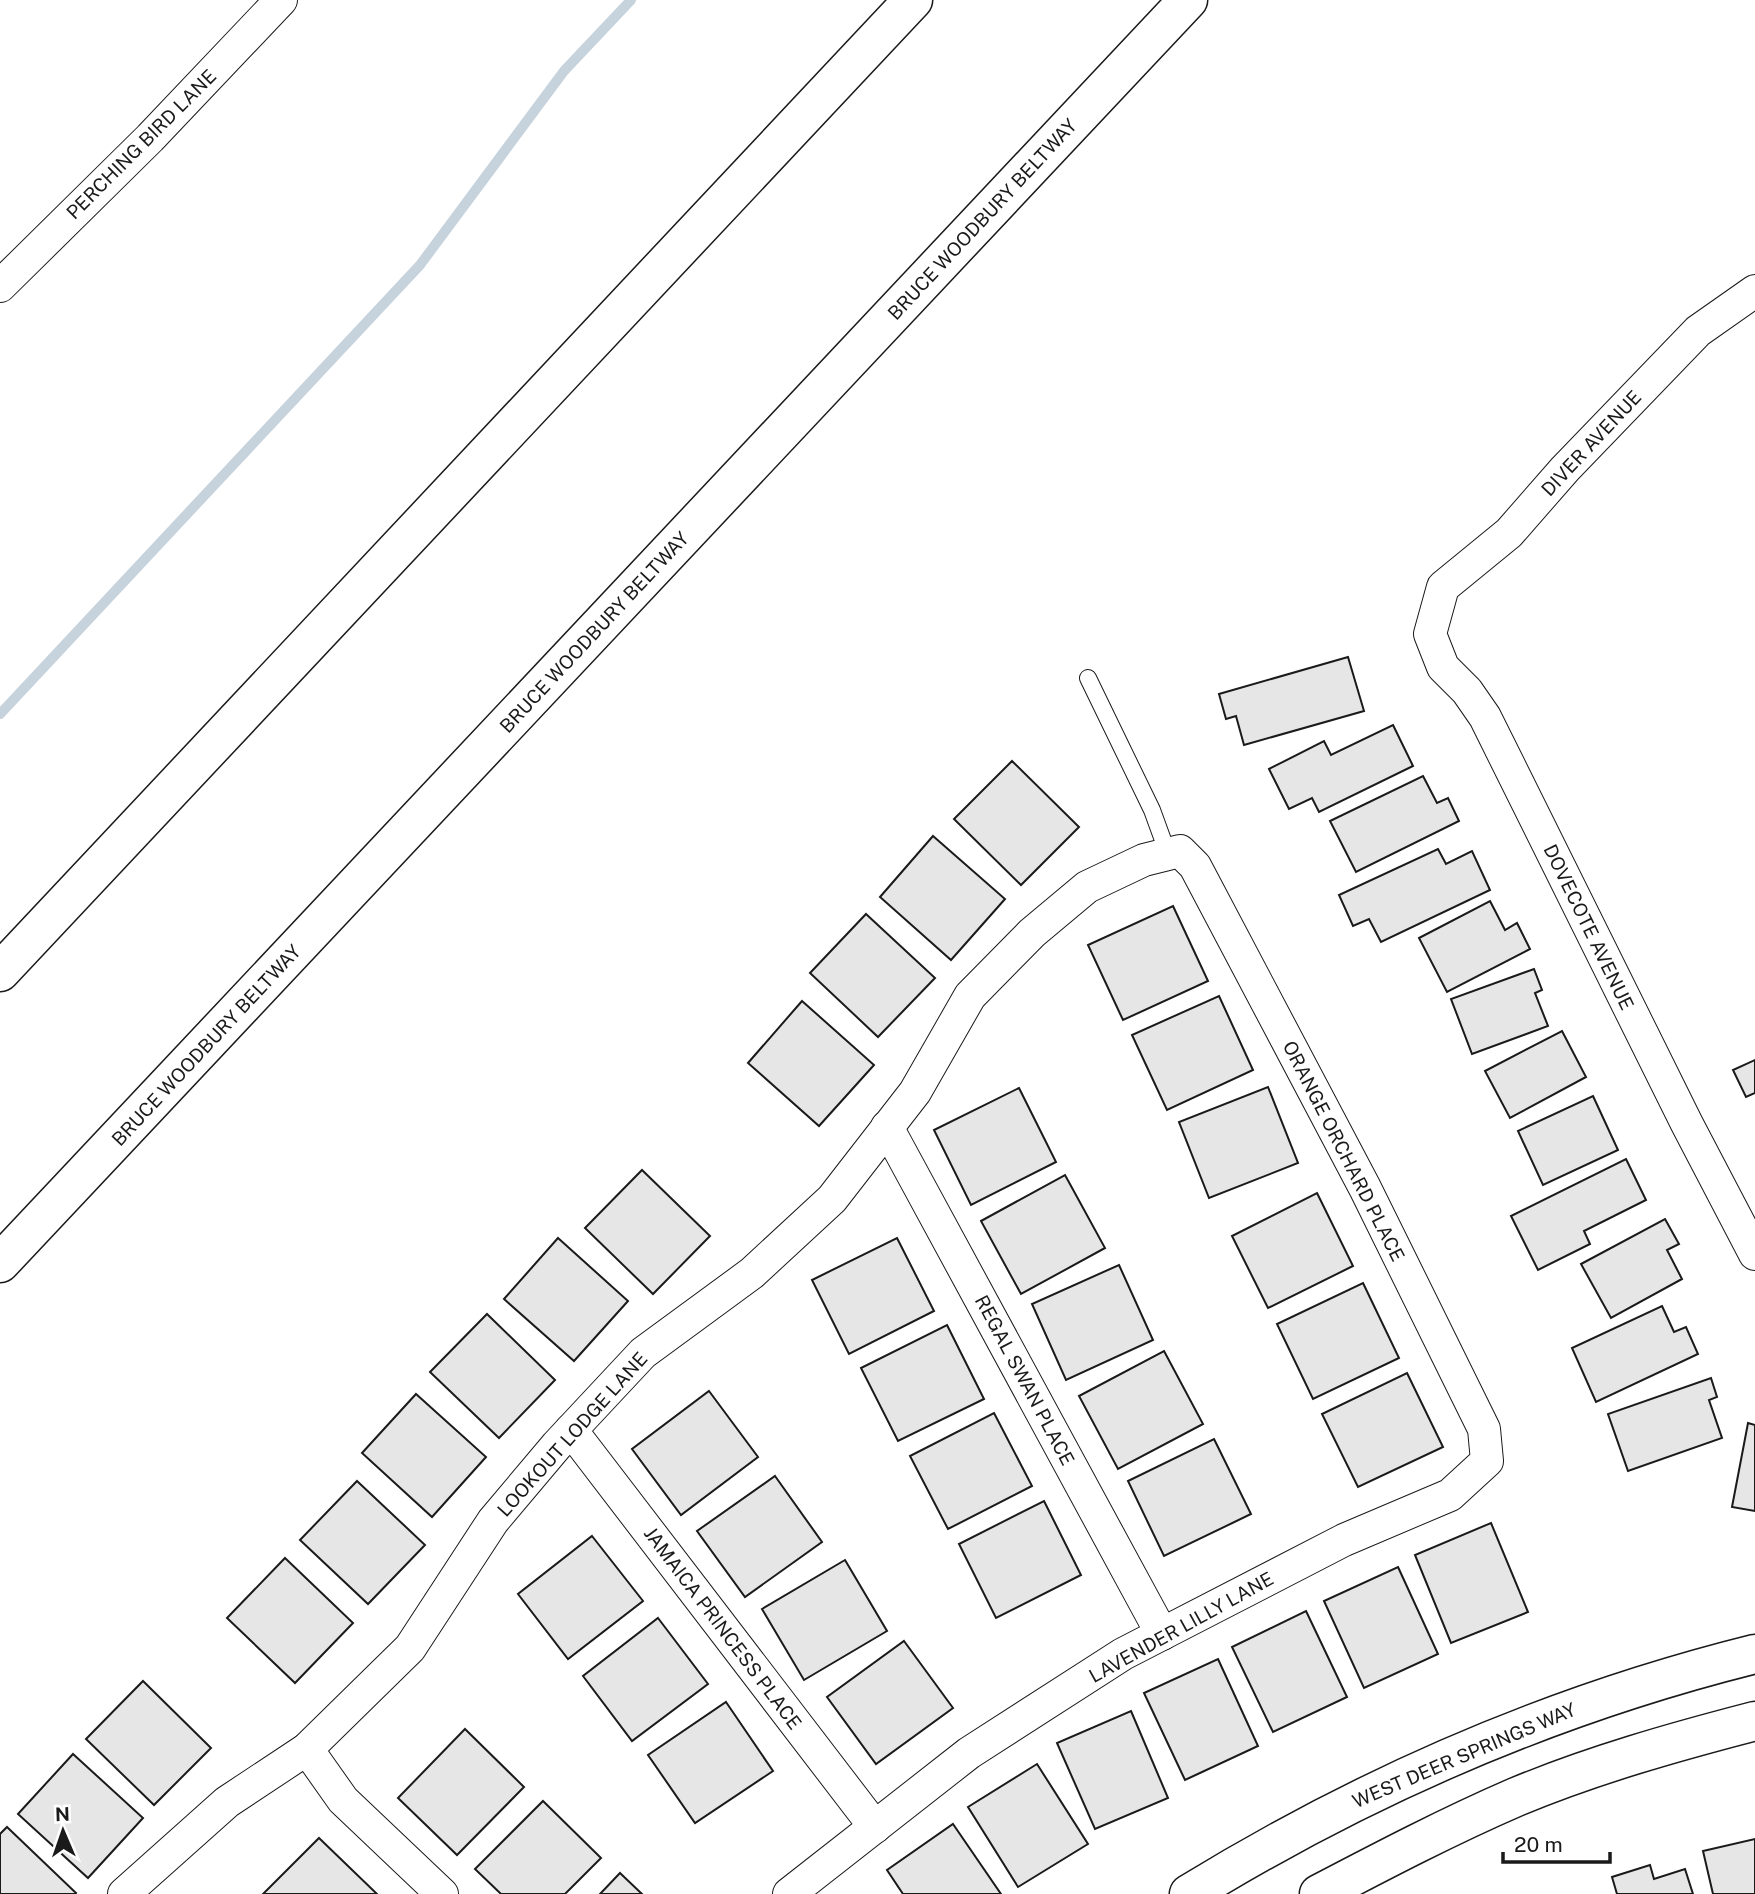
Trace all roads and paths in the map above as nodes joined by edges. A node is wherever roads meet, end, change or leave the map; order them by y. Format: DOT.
graph roads {
  1 [pos="281,0"];
  2 [pos="877,0"];
  3 [pos="912,0"];
  4 [pos="1188,0"];
  5 [pos="1200,0"];
  6 [pos="1129,63"];
  7 [pos="704,221"];
  8 [pos="0,286"];
  9 [pos="1755,291"];
  10 [pos="1438,603"];
  11 [pos="1088,678"];
  12 [pos="1174,852"];
  13 [pos="0,972"];
  14 [pos="887,1127"];
  15 [pos="1755,1254"];
  16 [pos="0,1263"];
  17 [pos="571,1430"];
  18 [pos="1487,1461"];
  19 [pos="1162,1634"];
  20 [pos="1755,1654"];
  21 [pos="1755,1721"];
  22 [pos="307,1749"];
  23 [pos="875,1827"];
  24 [pos="124,1894"];
  25 [pos="442,1894"];
  26 [pos="789,1894"];
  27 [pos="1189,1894"];
  28 [pos="1319,1894"];
  1 -- 8 [label="street, PERCHING BIRD LANE"];
  2 -- 7 [label="main road"];
  3 -- 7 [label="main road"];
  4 -- 6 [label="main road, BRUCE WOODBURY BELTWAY"];
  5 -- 6 [label="main road"];
  6 -- 16 [label="main road, BRUCE WOODBURY BELTWAY"];
  7 -- 13 [label="main road"];
  9 -- 10 [label="street, DIVER AVENUE"];
  10 -- 15 [label="street, DOVECOTE AVENUE"];
  11 -- 12 [label="lane"];
  12 -- 14 [label="street, LOOKOUT LODGE LANE"];
  12 -- 18 [label="street, ORANGE ORCHARD PLACE"];
  14 -- 17 [label="street, LOOKOUT LODGE LANE"];
  14 -- 19 [label="street, REGAL SWAN PLACE"];
  17 -- 22 [label="street, LOOKOUT LODGE LANE"];
  17 -- 23 [label="street, JAMAICA PRINCESS PLACE"];
  18 -- 19 [label="street, LAVENDER LILLY LANE"];
  19 -- 23 [label="street, LAVENDER LILLY LANE"];
  20 -- 27 [label="main road, WEST DEER SPRINGS WAY"];
  21 -- 28 [label="main road"];
  22 -- 24 [label="street, LOOKOUT LODGE LANE"];
  22 -- 25 [label="street"];
  23 -- 26 [label="street, LAVENDER LILLY LANE"];
}
